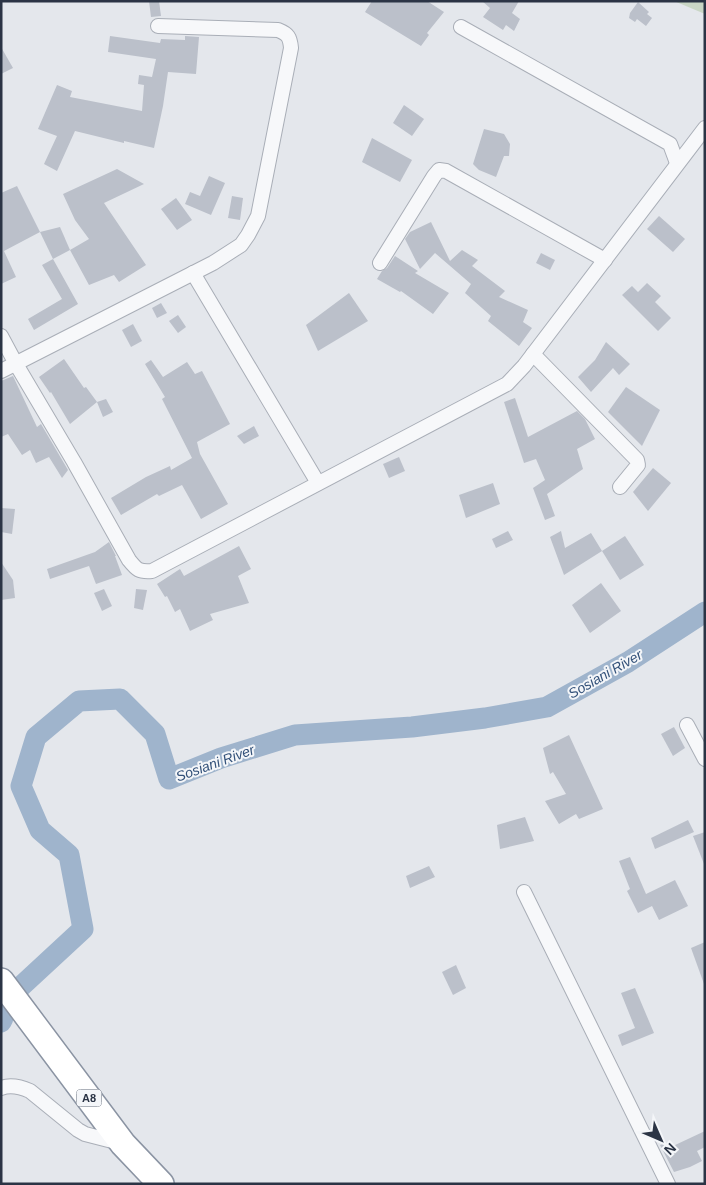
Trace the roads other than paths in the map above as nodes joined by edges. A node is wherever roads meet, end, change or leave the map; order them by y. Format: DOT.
graph roads {
  1 [pos="158,26"];
  2 [pos="461,27"];
  3 [pos="705,128"];
  4 [pos="677,163"];
  5 [pos="605,260"];
  6 [pos="380,263"];
  7 [pos="193,273"];
  8 [pos="1,336"];
  9 [pos="533,354"];
  10 [pos="16,364"];
  11 [pos="1,371"];
  12 [pos="318,483"];
  13 [pos="620,487"];
  14 [pos="688,725"];
  15 [pos="705,759"];
  16 [pos="524,892"];
  17 [pos="2,983"];
  18 [pos="1,1088"];
  19 [pos="123,1144"];
  20 [pos="161,1184"];
  21 [pos="668,1184"];
  1 -- 7 [label="street"];
  2 -- 4 [label="street"];
  3 -- 4 [label="street"];
  4 -- 5 [label="street"];
  5 -- 6 [label="street"];
  5 -- 9 [label="street"];
  7 -- 10 [label="street"];
  7 -- 12 [label="street"];
  8 -- 10 [label="street"];
  9 -- 12 [label="street"];
  9 -- 13 [label="street"];
  10 -- 11 [label="street"];
  10 -- 12 [label="street"];
  14 -- 15 [label="street"];
  16 -- 21 [label="street"];
  17 -- 19 [label="highway, A8"];
  18 -- 19 [label="street"];
  19 -- 20 [label="highway, A8"];
}
